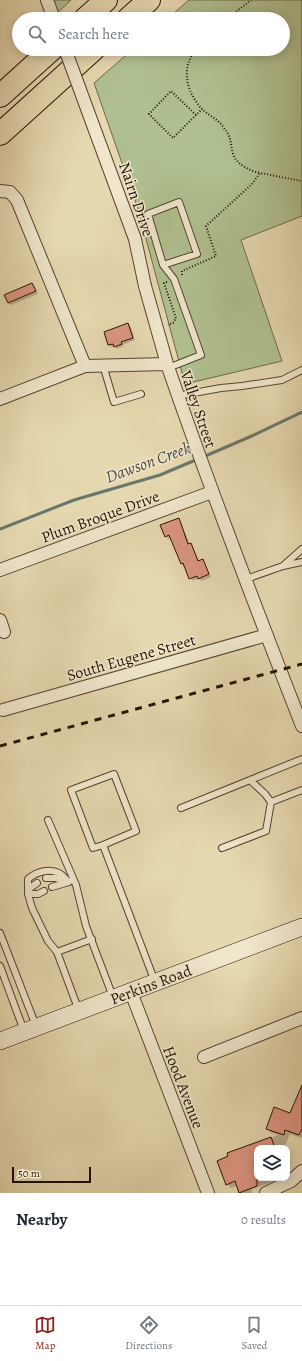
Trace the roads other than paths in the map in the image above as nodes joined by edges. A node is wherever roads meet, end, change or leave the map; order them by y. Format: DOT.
graph roads {
  1 [pos="47,0"];
  2 [pos="106,0"];
  3 [pos="149,0"];
  4 [pos="51,12"];
  5 [pos="93,12"];
  6 [pos="136,12"];
  7 [pos="44,56"];
  8 [pos="68,56"];
  9 [pos="86,56"];
  10 [pos="0,96"];
  11 [pos="0,134"];
  12 [pos="0,191"];
  13 [pos="163,265"];
  14 [pos="85,366"];
  15 [pos="103,366"];
  16 [pos="167,366"];
  17 [pos="302,370"];
  18 [pos="141,394"];
  19 [pos="177,396"];
  20 [pos="0,399"];
  21 [pos="212,491"];
  22 [pos="302,549"];
  23 [pos="302,562"];
  24 [pos="283,566"];
  25 [pos="0,570"];
  26 [pos="246,579"];
  27 [pos="0,620"];
  28 [pos="4,632"];
  29 [pos="267,635"];
  30 [pos="2,710"];
  31 [pos="302,726"];
  32 [pos="302,759"];
  33 [pos="250,780"];
  34 [pos="302,790"];
  35 [pos="271,802"];
  36 [pos="181,808"];
  37 [pos="48,820"];
  38 [pos="103,845"];
  39 [pos="222,848"];
  40 [pos="46,878"];
  41 [pos="69,882"];
  42 [pos="36,883"];
  43 [pos="76,885"];
  44 [pos="52,887"];
  45 [pos="44,891"];
  46 [pos="28,894"];
  47 [pos="302,927"];
  48 [pos="0,933"];
  49 [pos="92,939"];
  50 [pos="57,952"];
  51 [pos="0,966"];
  52 [pos="155,983"];
  53 [pos="131,992"];
  54 [pos="114,999"];
  55 [pos="79,1012"];
  56 [pos="302,1018"];
  57 [pos="30,1030"];
  58 [pos="0,1041"];
  59 [pos="204,1057"];
  60 [pos="302,1171"];
  61 [pos="302,1177"];
  62 [pos="208,1193"];
  63 [pos="266,1193"];
  64 [pos="286,1193"];
  1 -- 4 [label="street"];
  2 -- 5 [label="highway"];
  3 -- 6 [label="highway"];
  7 -- 10 [label="highway"];
  8 -- 16 [label="street, Nairn Drive, bridge"];
  9 -- 11 [label="highway"];
  12 -- 14 [label="street"];
  13 -- 13 [label="lane"];
  13 -- 16 [label="lane"];
  14 -- 15 [label="street, Valley Street"];
  14 -- 20 [label="street"];
  15 -- 16 [label="street, Valley Street"];
  15 -- 18 [label="lane"];
  16 -- 19 [label="street, Valley Street"];
  17 -- 19 [label="lane"];
  19 -- 21 [label="street, Valley Street"];
  21 -- 25 [label="street, Plum Broque Drive"];
  21 -- 26 [label="street, Valley Street"];
  22 -- 24 [label="lane"];
  23 -- 24 [label="lane"];
  24 -- 26 [label="lane"];
  26 -- 29 [label="street, Valley Street"];
  27 -- 28 [label="street"];
  29 -- 30 [label="street, South Eugene Street"];
  29 -- 31 [label="street, Valley Street"];
  32 -- 33 [label="lane"];
  33 -- 35 [label="lane"];
  33 -- 36 [label="lane"];
  34 -- 35 [label="lane"];
  35 -- 39 [label="lane"];
  37 -- 43 [label="lane"];
  38 -- 38 [label="lane"];
  38 -- 52 [label="lane"];
  40 -- 41 [label="lane"];
  41 -- 43 [label="lane"];
  41 -- 44 [label="lane"];
  41 -- 46 [label="lane"];
  42 -- 46 [label="lane"];
  43 -- 49 [label="lane"];
  45 -- 46 [label="lane"];
  46 -- 50 [label="lane"];
  47 -- 52 [label="main road, Perkins Road"];
  48 -- 57 [label="lane"];
  49 -- 50 [label="lane"];
  49 -- 54 [label="lane"];
  50 -- 55 [label="lane"];
  51 -- 57 [label="lane"];
  52 -- 53 [label="main road, Perkins Road"];
  53 -- 54 [label="main road, Perkins Road"];
  53 -- 62 [label="street, Hood Avenue"];
  54 -- 55 [label="main road, Perkins Road"];
  55 -- 57 [label="main road, Perkins Road"];
  56 -- 59 [label="street"];
  57 -- 58 [label="main road, Perkins Road"];
  60 -- 63 [label="street"];
  61 -- 64 [label="street"];
}
